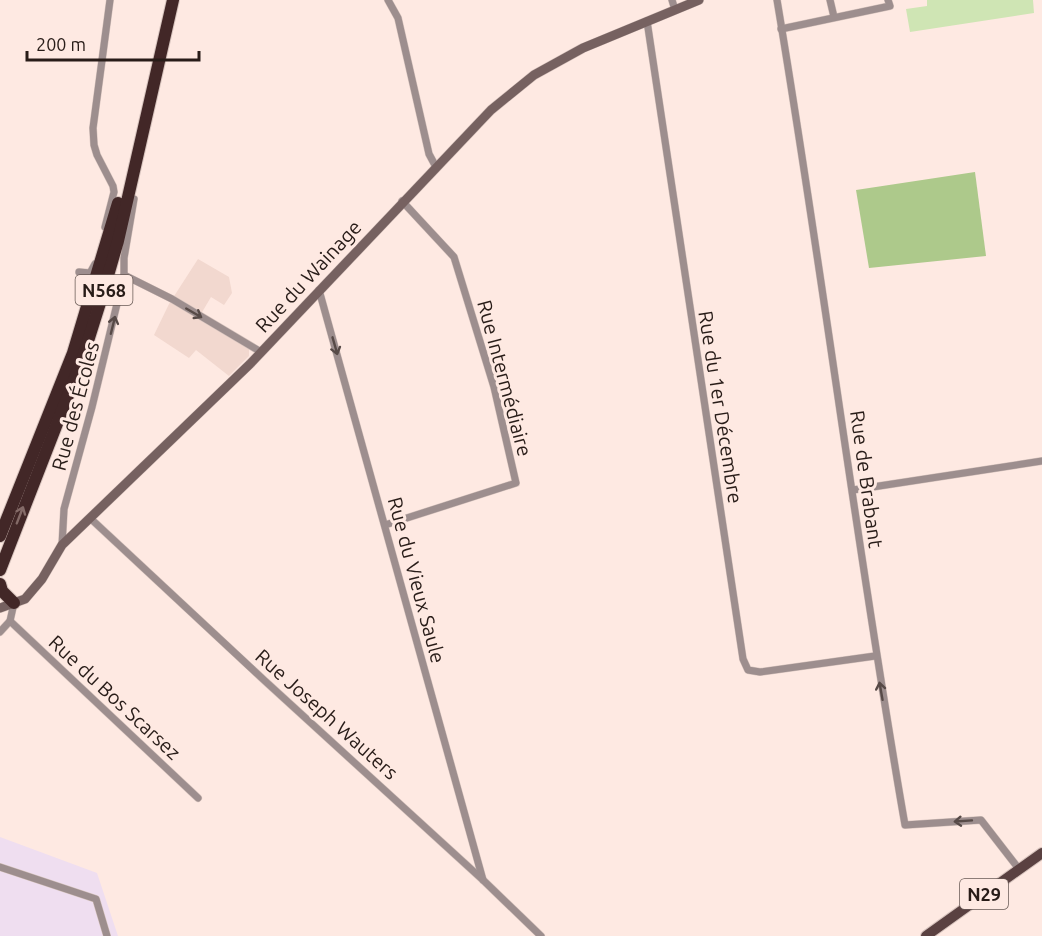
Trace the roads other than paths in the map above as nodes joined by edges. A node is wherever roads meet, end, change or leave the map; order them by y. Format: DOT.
graph roads {
  1 [pos="110,0"];
  2 [pos="165,0"];
  3 [pos="173,0"];
  4 [pos="388,0"];
  5 [pos="672,0"];
  6 [pos="699,0"];
  7 [pos="777,0"];
  8 [pos="830,0"];
  9 [pos="888,0"];
  10 [pos="675,10"];
  11 [pos="834,18"];
  12 [pos="646,21"];
  13 [pos="781,28"];
  14 [pos="436,167"];
  15 [pos="134,199"];
  16 [pos="402,201"];
  17 [pos="79,272"];
  18 [pos="124,275"];
  19 [pos="319,290"];
  20 [pos="261,352"];
  21 [pos="1042,460"];
  22 [pos="853,490"];
  23 [pos="90,518"];
  24 [pos="385,525"];
  25 [pos="0,536"];
  26 [pos="62,545"];
  27 [pos="0,570"];
  28 [pos="0,584"];
  29 [pos="14,603"];
  30 [pos="0,608"];
  31 [pos="10,621"];
  32 [pos="0,632"];
  33 [pos="875,656"];
  34 [pos="198,798"];
  35 [pos="1042,853"];
  36 [pos="0,867"];
  37 [pos="1019,869"];
  38 [pos="483,880"];
  39 [pos="107,936"];
  40 [pos="541,936"];
  41 [pos="926,936"];
  1 -- 17 [label="street"];
  2 -- 25 [label="highway, N568"];
  27 -- 3 [label="highway, N568, one-way"];
  4 -- 14 [label="street"];
  5 -- 10 [label="street"];
  6 -- 10 [label="street, Rue du Wainage"];
  7 -- 13 [label="street, Rue de Brabant"];
  8 -- 11 [label="street"];
  9 -- 11 [label="street"];
  10 -- 12 [label="street, Rue du Wainage"];
  11 -- 13 [label="street"];
  12 -- 14 [label="street, Rue du Wainage"];
  12 -- 33 [label="street, Rue du 1er Décembre"];
  13 -- 22 [label="street, Rue de Brabant"];
  14 -- 16 [label="street, Rue du Wainage"];
  15 -- 18 [label="street, Rue des Écoles"];
  16 -- 19 [label="street, Rue du Wainage"];
  16 -- 24 [label="street, Rue Intermédiaire"];
  18 -- 20 [label="street, one-way"];
  26 -- 18 [label="street, Rue des Écoles, one-way"];
  19 -- 20 [label="street, Rue du Wainage"];
  19 -- 24 [label="street, Rue du Vieux Saule, one-way"];
  20 -- 23 [label="street, Rue du Wainage"];
  21 -- 22 [label="street"];
  22 -- 33 [label="street, Rue de Brabant"];
  23 -- 26 [label="street, Rue du Wainage"];
  23 -- 38 [label="street, Rue Joseph Wauters"];
  24 -- 38 [label="street, Rue du Vieux Saule"];
  26 -- 29 [label="street, Rue du Wainage"];
  28 -- 29 [label="highway"];
  29 -- 30 [label="street, Rue du Wainage"];
  29 -- 31 [label="street"];
  31 -- 32 [label="street"];
  31 -- 34 [label="street, Rue du Bos Scarsez"];
  37 -- 33 [label="street, Rue de Brabant, one-way"];
  35 -- 37 [label="main road, N29"];
  36 -- 39 [label="street"];
  37 -- 41 [label="main road, N29"];
  38 -- 40 [label="street, Rue Joseph Wauters"];
}
